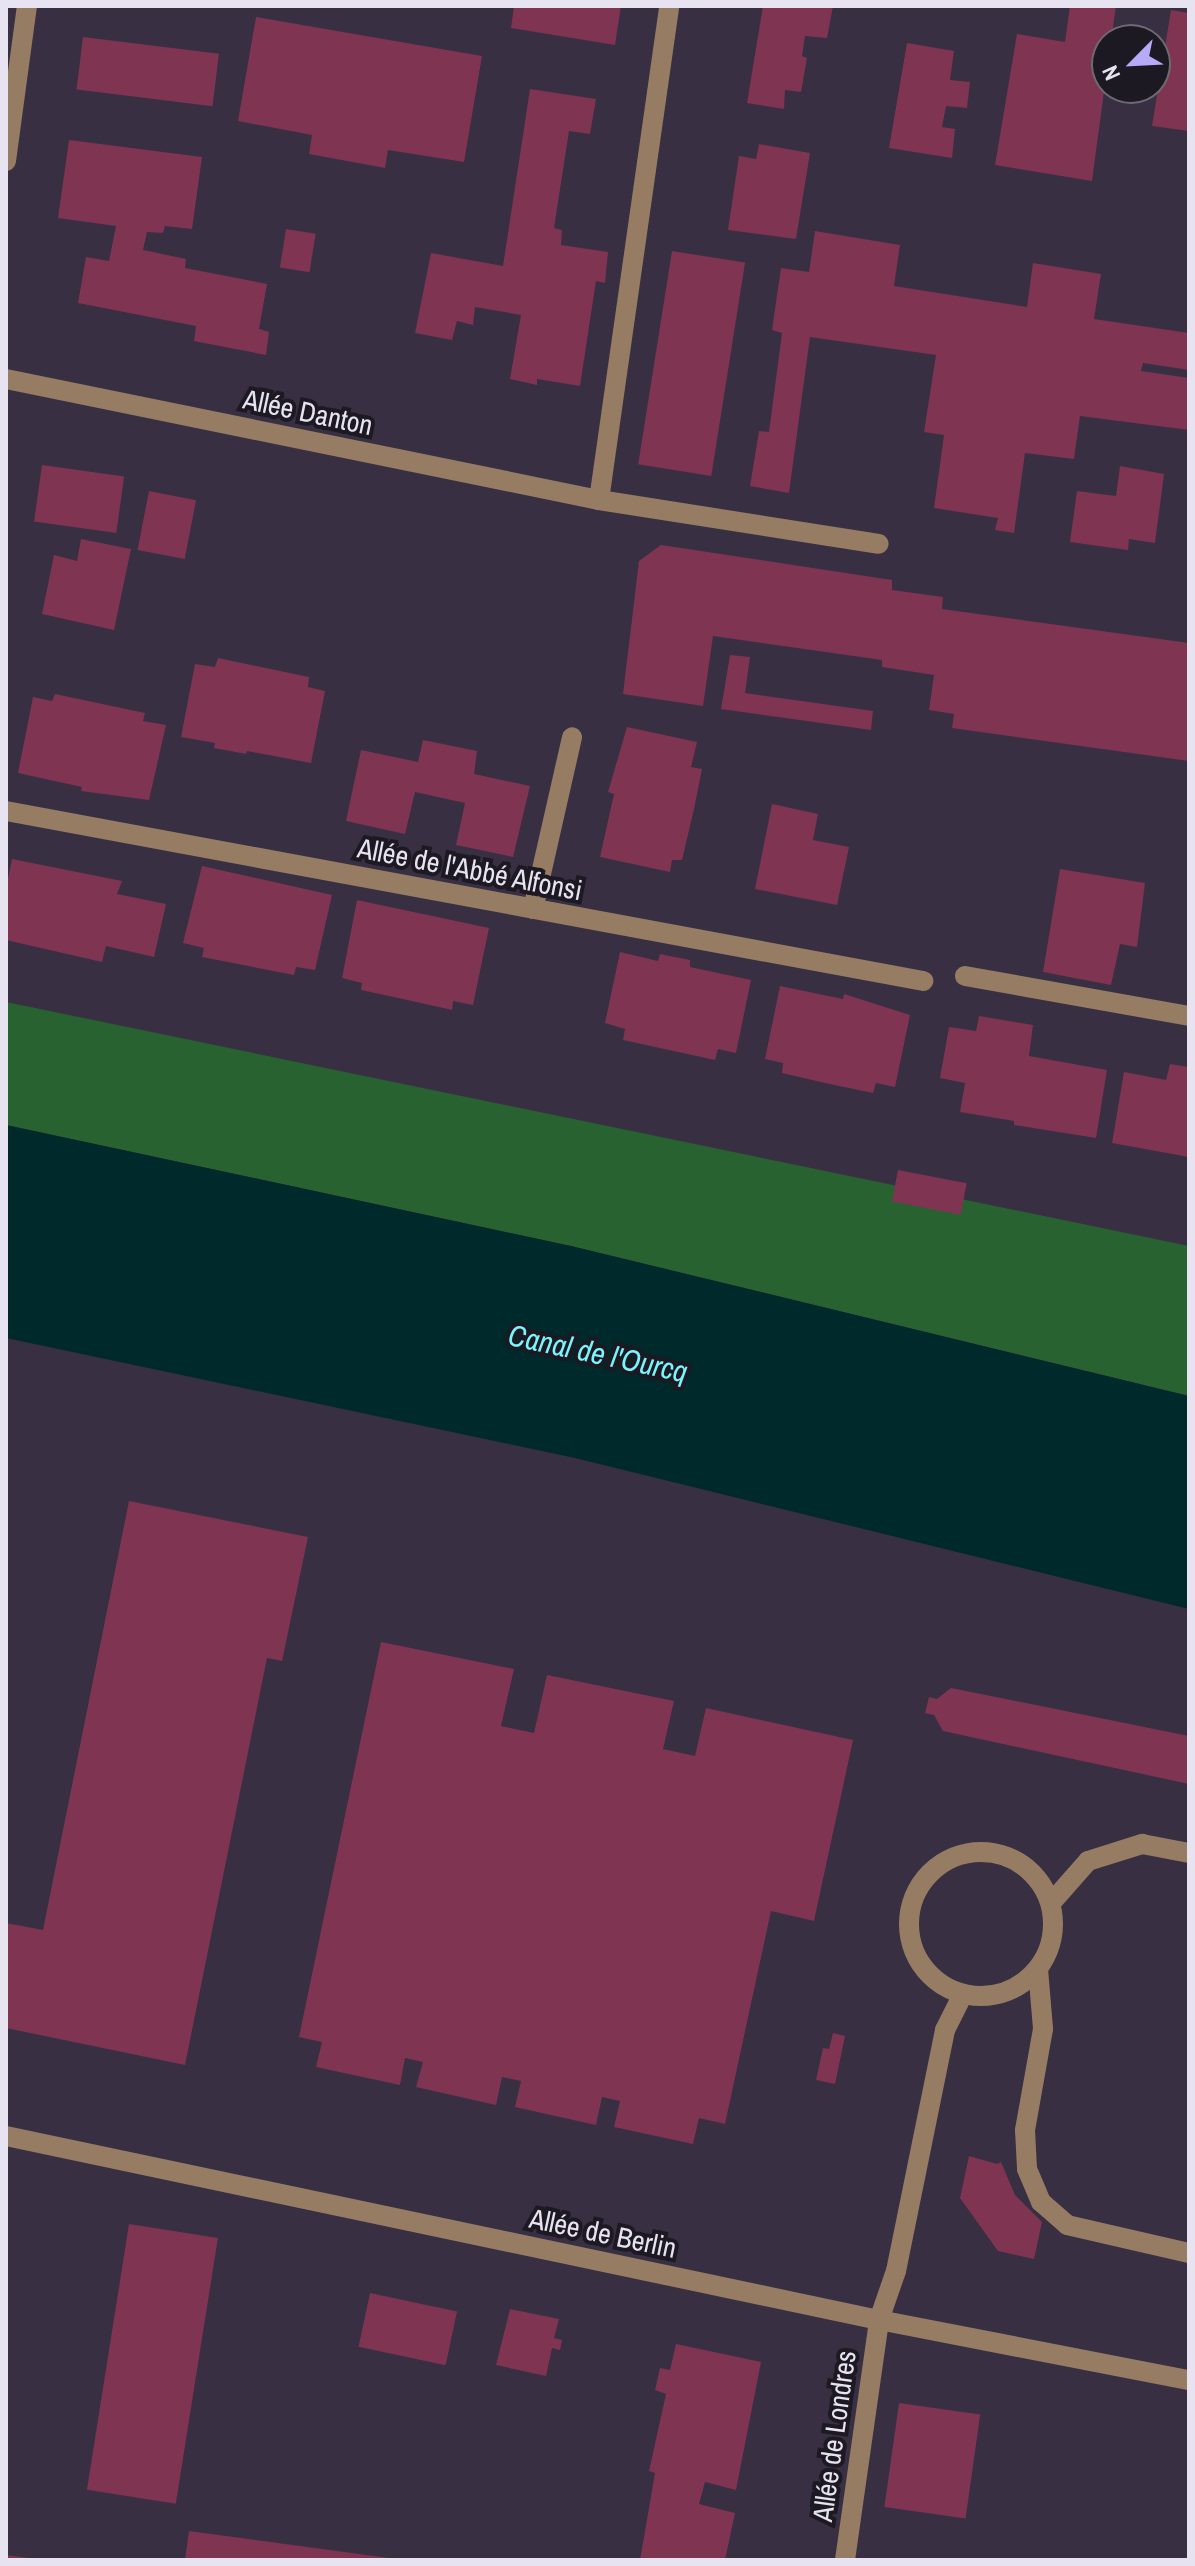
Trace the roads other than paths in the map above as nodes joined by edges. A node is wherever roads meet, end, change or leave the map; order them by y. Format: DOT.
graph roads {
  1 [pos="27,6"];
  2 [pos="669,6"];
  3 [pos="6,161"];
  4 [pos="6,379"];
  5 [pos="599,500"];
  6 [pos="879,544"];
  7 [pos="572,737"];
  8 [pos="6,811"];
  9 [pos="533,909"];
  10 [pos="965,976"];
  11 [pos="923,981"];
  12 [pos="1189,1016"];
  13 [pos="1189,1853"];
  14 [pos="1051,1903"];
  15 [pos="1038,1969"];
  16 [pos="963,1994"];
  17 [pos="6,2136"];
  18 [pos="1189,2253"];
  19 [pos="879,2320"];
  20 [pos="1189,2380"];
  21 [pos="845,2560"];
  1 -- 3 [label="street"];
  2 -- 5 [label="street"];
  4 -- 5 [label="street, Allée Danton"];
  5 -- 6 [label="street, Allée Danton"];
  7 -- 9 [label="street"];
  8 -- 9 [label="street, Allée de l'Abbé Alfonsi"];
  9 -- 11 [label="street, Allée de l'Abbé Alfonsi"];
  10 -- 12 [label="street"];
  13 -- 14 [label="street"];
  14 -- 15 [label="street"];
  14 -- 16 [label="street"];
  15 -- 16 [label="street"];
  15 -- 18 [label="street"];
  16 -- 19 [label="street, Allée de Londres"];
  17 -- 19 [label="street, Allée de Berlin"];
  19 -- 20 [label="street, Allée de Berlin"];
  19 -- 21 [label="street, Allée de Londres"];
}
